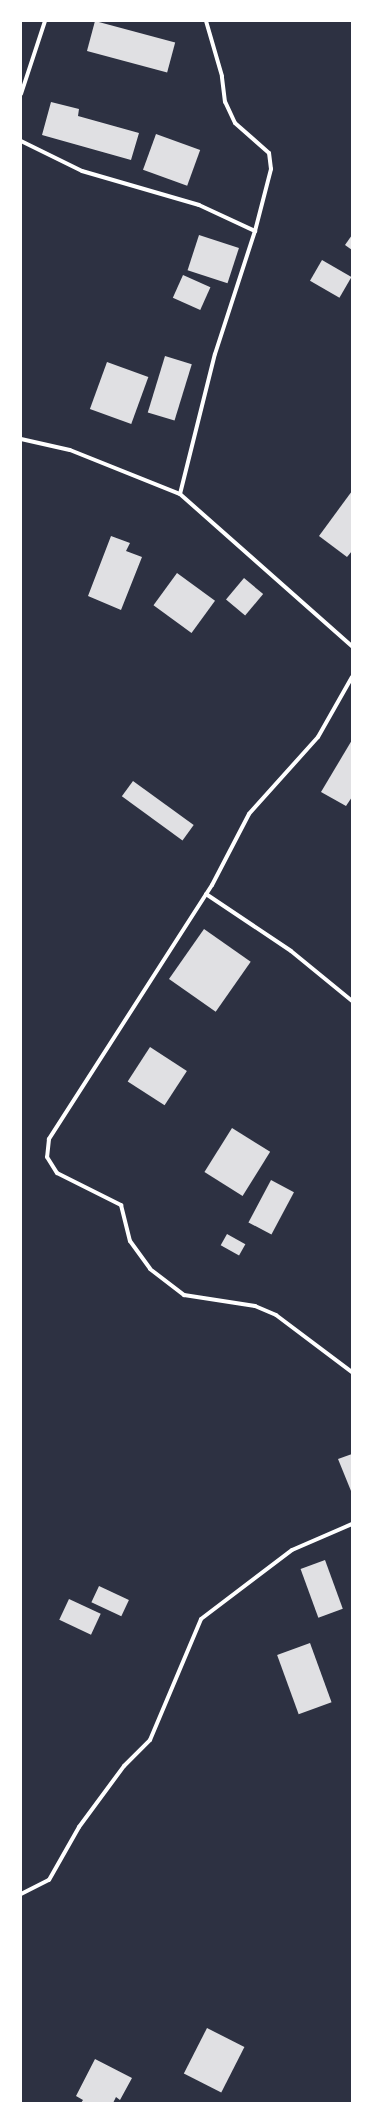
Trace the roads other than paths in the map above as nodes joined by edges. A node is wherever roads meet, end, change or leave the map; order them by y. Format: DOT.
graph roads {
  1 [pos="45,21"];
  2 [pos="206,21"];
  3 [pos="21,94"];
  4 [pos="21,141"];
  5 [pos="256,231"];
  6 [pos="21,440"];
  7 [pos="180,494"];
  8 [pos="352,646"];
  9 [pos="352,677"];
  10 [pos="206,894"];
  11 [pos="352,1001"];
  12 [pos="352,1372"];
  13 [pos="352,1524"];
  14 [pos="21,1894"];
  1 -- 3 [label="street"];
  2 -- 5 [label="street"];
  4 -- 5 [label="street"];
  5 -- 7 [label="street"];
  6 -- 7 [label="street"];
  7 -- 8 [label="street"];
  9 -- 10 [label="street"];
  10 -- 11 [label="street"];
  10 -- 12 [label="street"];
  13 -- 14 [label="street"];
}
